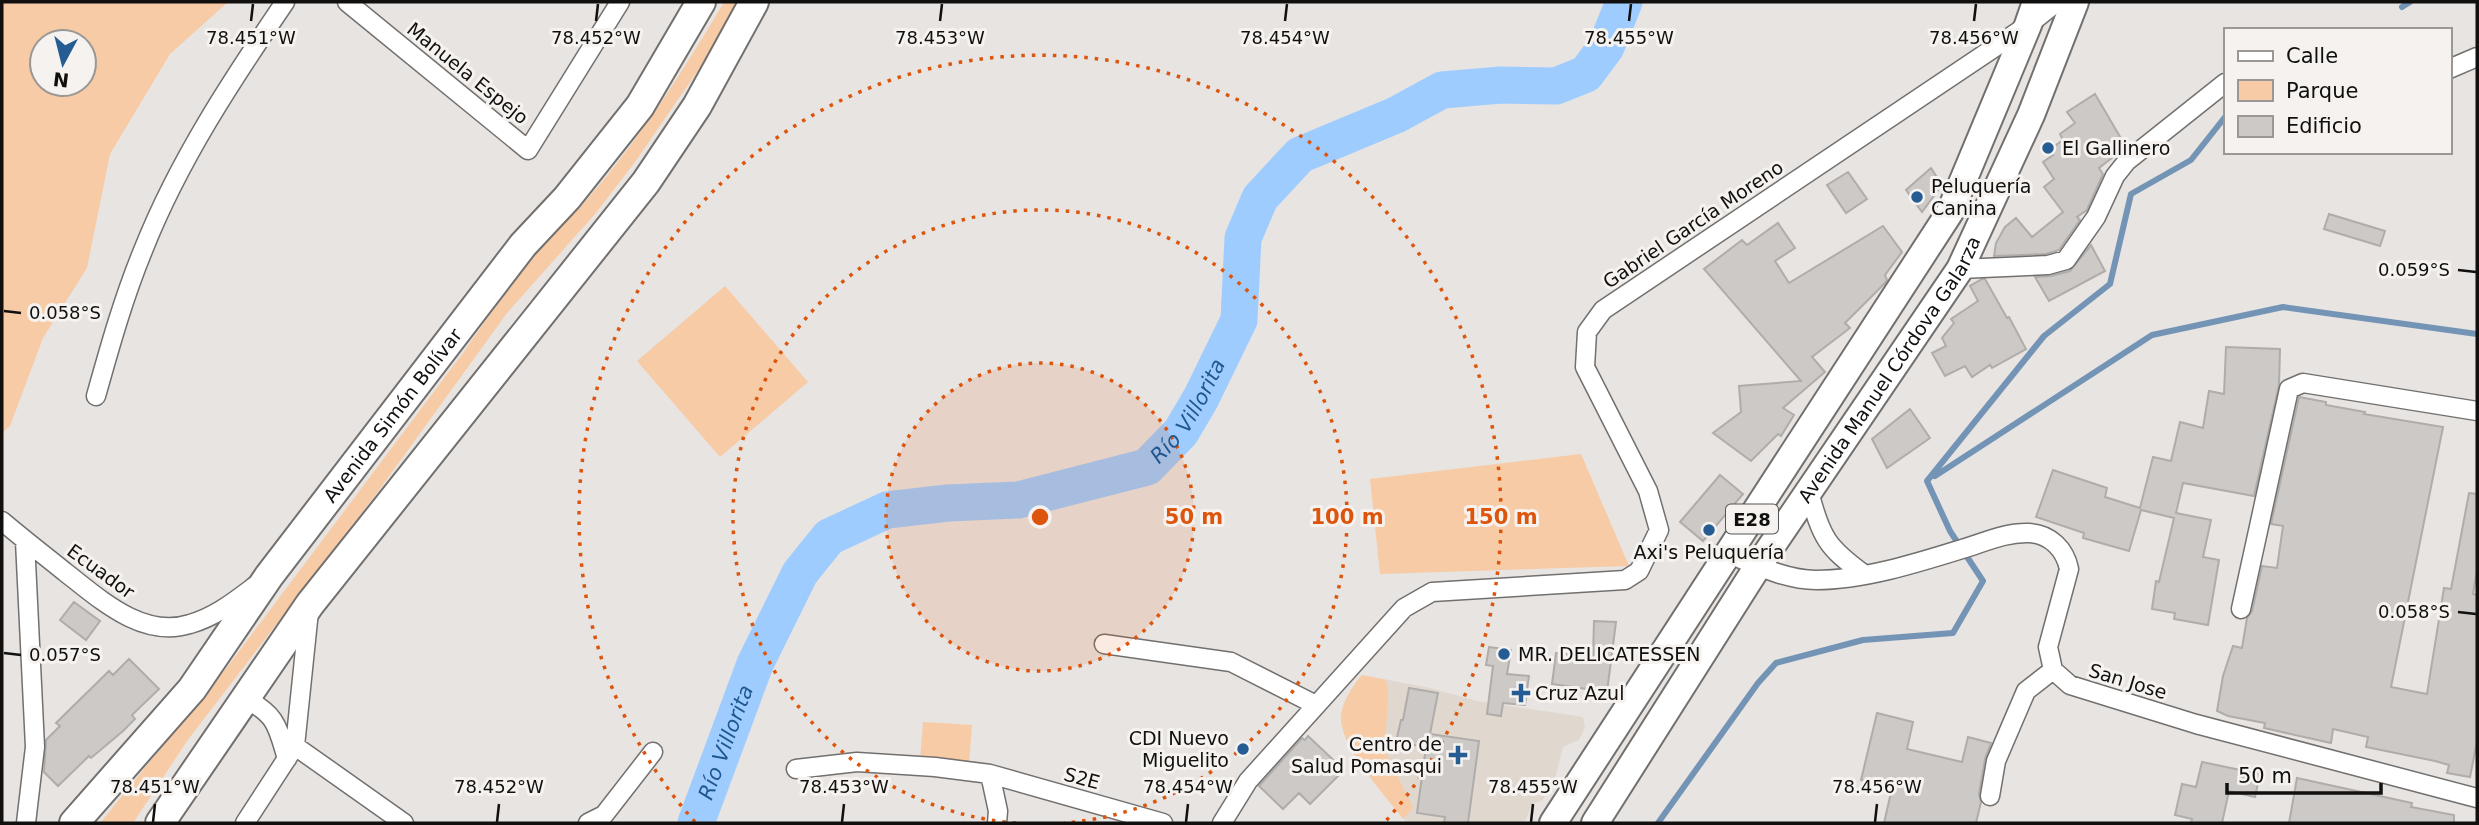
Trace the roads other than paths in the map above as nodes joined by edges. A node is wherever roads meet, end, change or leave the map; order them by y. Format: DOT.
graph roads {
  1 [pos="285,2"];
  2 [pos="348,2"];
  3 [pos="620,2"];
  4 [pos="701,2"];
  5 [pos="754,2"];
  6 [pos="2057,2"];
  7 [pos="2075,2"];
  8 [pos="2032,13"];
  9 [pos="2477,57"];
  10 [pos="2451,68"];
  11 [pos="2224,84"];
  12 [pos="1960,269"];
  13 [pos="96,396"];
  14 [pos="2477,411"];
  15 [pos="1809,492"];
  16 [pos="2,521"];
  17 [pos="25,541"];
  18 [pos="1729,554"];
  19 [pos="1758,566"];
  20 [pos="1865,575"];
  21 [pos="270,576"];
  22 [pos="310,604"];
  23 [pos="2241,609"];
  24 [pos="1672,640"];
  25 [pos="1104,644"];
  26 [pos="1701,656"];
  27 [pos="2053,670"];
  28 [pos="245,698"];
  29 [pos="1316,705"];
  30 [pos="1623,715"];
  31 [pos="1651,734"];
  32 [pos="291,752"];
  33 [pos="653,752"];
  34 [pos="796,769"];
  35 [pos="990,774"];
  36 [pos="1990,796"];
  37 [pos="2477,798"];
  38 [pos="26,823"];
  39 [pos="74,823"];
  40 [pos="160,823"];
  41 [pos="245,823"];
  42 [pos="404,823"];
  43 [pos="588,823"];
  44 [pos="997,823"];
  45 [pos="1163,823"];
  46 [pos="1222,823"];
  47 [pos="1553,823"];
  48 [pos="1595,823"];
  1 -- 13 [label="street"];
  2 -- 3 [label="street, Manuela Espejo"];
  4 -- 21 [label="highway, Avenida Simón Bolívar"];
  5 -- 22 [label="highway"];
  6 -- 8 [label="street, Gabriel García Moreno"];
  7 -- 12 [label="main road, Avenida Manuel Córdova Galarza / E28"];
  8 -- 18 [label="main road, Avenida Manuel Córdova Galarza / E28"];
  8 -- 29 [label="street, Gabriel García Moreno"];
  9 -- 10 [label="street"];
  11 -- 12 [label="street"];
  12 -- 15 [label="main road, Avenida Manuel Córdova Galarza / E28"];
  14 -- 23 [label="street"];
  15 -- 19 [label="main road, Avenida Manuel Córdova Galarza / E28"];
  15 -- 20 [label="street"];
  16 -- 17 [label="street, Ecuador"];
  17 -- 21 [label="street, Ecuador"];
  17 -- 38 [label="street"];
  18 -- 19 [label="street"];
  18 -- 24 [label="main road, Avenida Manuel Córdova Galarza / E28"];
  19 -- 20 [label="street"];
  19 -- 26 [label="main road, Avenida Manuel Córdova Galarza / E28"];
  20 -- 27 [label="street"];
  21 -- 39 [label="highway, Avenida Simón Bolívar"];
  22 -- 28 [label="highway"];
  22 -- 32 [label="street"];
  24 -- 26 [label="main road"];
  24 -- 30 [label="main road, Avenida Manuel Córdova Galarza / E28"];
  25 -- 29 [label="street"];
  26 -- 31 [label="main road, Avenida Manuel Córdova Galarza / E28"];
  27 -- 36 [label="street"];
  27 -- 37 [label="street, San Jose"];
  28 -- 32 [label="street"];
  28 -- 40 [label="highway"];
  29 -- 46 [label="street, Gabriel García Moreno"];
  30 -- 31 [label="main road"];
  30 -- 47 [label="main road, Avenida Manuel Córdova Galarza / E28"];
  31 -- 48 [label="main road, Avenida Manuel Córdova Galarza / E28"];
  32 -- 41 [label="street"];
  32 -- 42 [label="street"];
  33 -- 43 [label="street"];
  34 -- 35 [label="street, S2E"];
  35 -- 44 [label="street"];
  35 -- 45 [label="street, S2E"];
}
